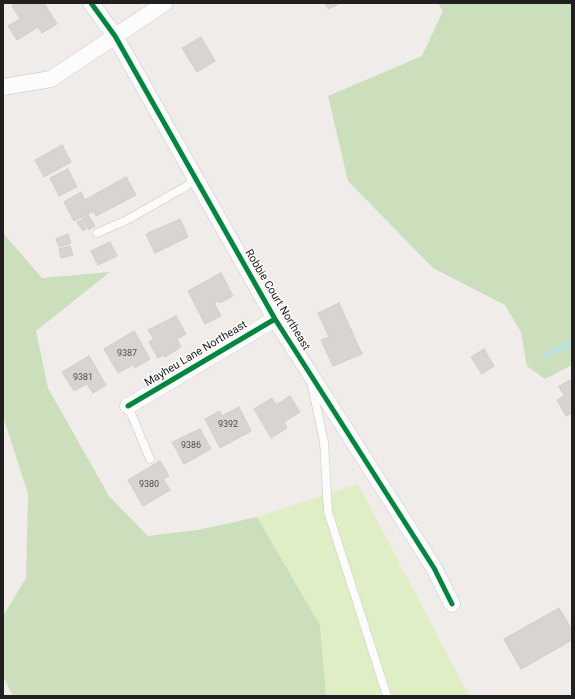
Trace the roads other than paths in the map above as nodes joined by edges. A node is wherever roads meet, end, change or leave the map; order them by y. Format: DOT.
graph roads {
  1 [pos="91,3"];
  2 [pos="165,3"];
  3 [pos="115,36"];
  4 [pos="3,88"];
  5 [pos="196,178"];
  6 [pos="97,233"];
  7 [pos="275,319"];
  8 [pos="307,370"];
  9 [pos="128,406"];
  10 [pos="150,458"];
  11 [pos="452,604"];
  12 [pos="387,696"];
  1 -- 3 [label="street, Robbie Court Northeast"];
  2 -- 3 [label="street"];
  3 -- 4 [label="street"];
  3 -- 5 [label="street, Robbie Court Northeast"];
  5 -- 6 [label="lane"];
  5 -- 7 [label="street, Robbie Court Northeast"];
  7 -- 8 [label="street, Robbie Court Northeast"];
  7 -- 9 [label="street, Mayheu Lane Northeast"];
  8 -- 11 [label="street, Robbie Court Northeast"];
  8 -- 12 [label="lane"];
  9 -- 10 [label="lane"];
}
